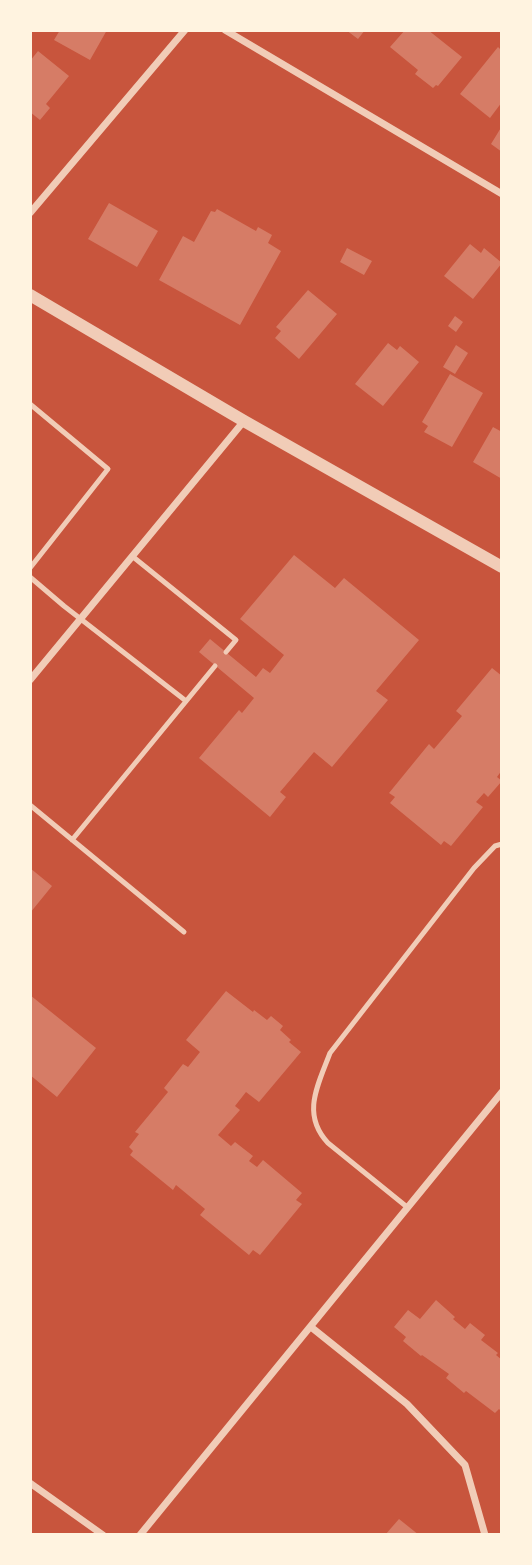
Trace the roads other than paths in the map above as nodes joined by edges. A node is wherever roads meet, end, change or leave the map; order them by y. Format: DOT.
graph roads {
  1 [pos="185,30"];
  2 [pos="225,30"];
  3 [pos="502,194"];
  4 [pos="30,213"];
  5 [pos="30,295"];
  6 [pos="30,404"];
  7 [pos="244,421"];
  8 [pos="132,556"];
  9 [pos="502,567"];
  10 [pos="30,568"];
  11 [pos="30,577"];
  12 [pos="81,618"];
  13 [pos="226,652"];
  14 [pos="215,666"];
  15 [pos="30,680"];
  16 [pos="186,701"];
  17 [pos="30,805"];
  18 [pos="72,841"];
  19 [pos="502,844"];
  20 [pos="184,932"];
  21 [pos="502,1092"];
  22 [pos="407,1207"];
  23 [pos="311,1327"];
  24 [pos="30,1483"];
  25 [pos="103,1535"];
  26 [pos="140,1535"];
  27 [pos="485,1535"];
  1 -- 4 [label="street"];
  2 -- 3 [label="street"];
  5 -- 7 [label="street"];
  6 -- 10 [label="lane"];
  7 -- 8 [label="street"];
  7 -- 9 [label="street"];
  8 -- 12 [label="street"];
  8 -- 13 [label="lane"];
  11 -- 12 [label="lane"];
  12 -- 15 [label="street"];
  12 -- 16 [label="lane"];
  14 -- 16 [label="lane"];
  16 -- 18 [label="lane"];
  17 -- 18 [label="lane"];
  18 -- 20 [label="lane"];
  19 -- 22 [label="lane"];
  21 -- 22 [label="street"];
  22 -- 23 [label="street"];
  23 -- 26 [label="street"];
  23 -- 27 [label="street"];
  24 -- 25 [label="street"];
}
